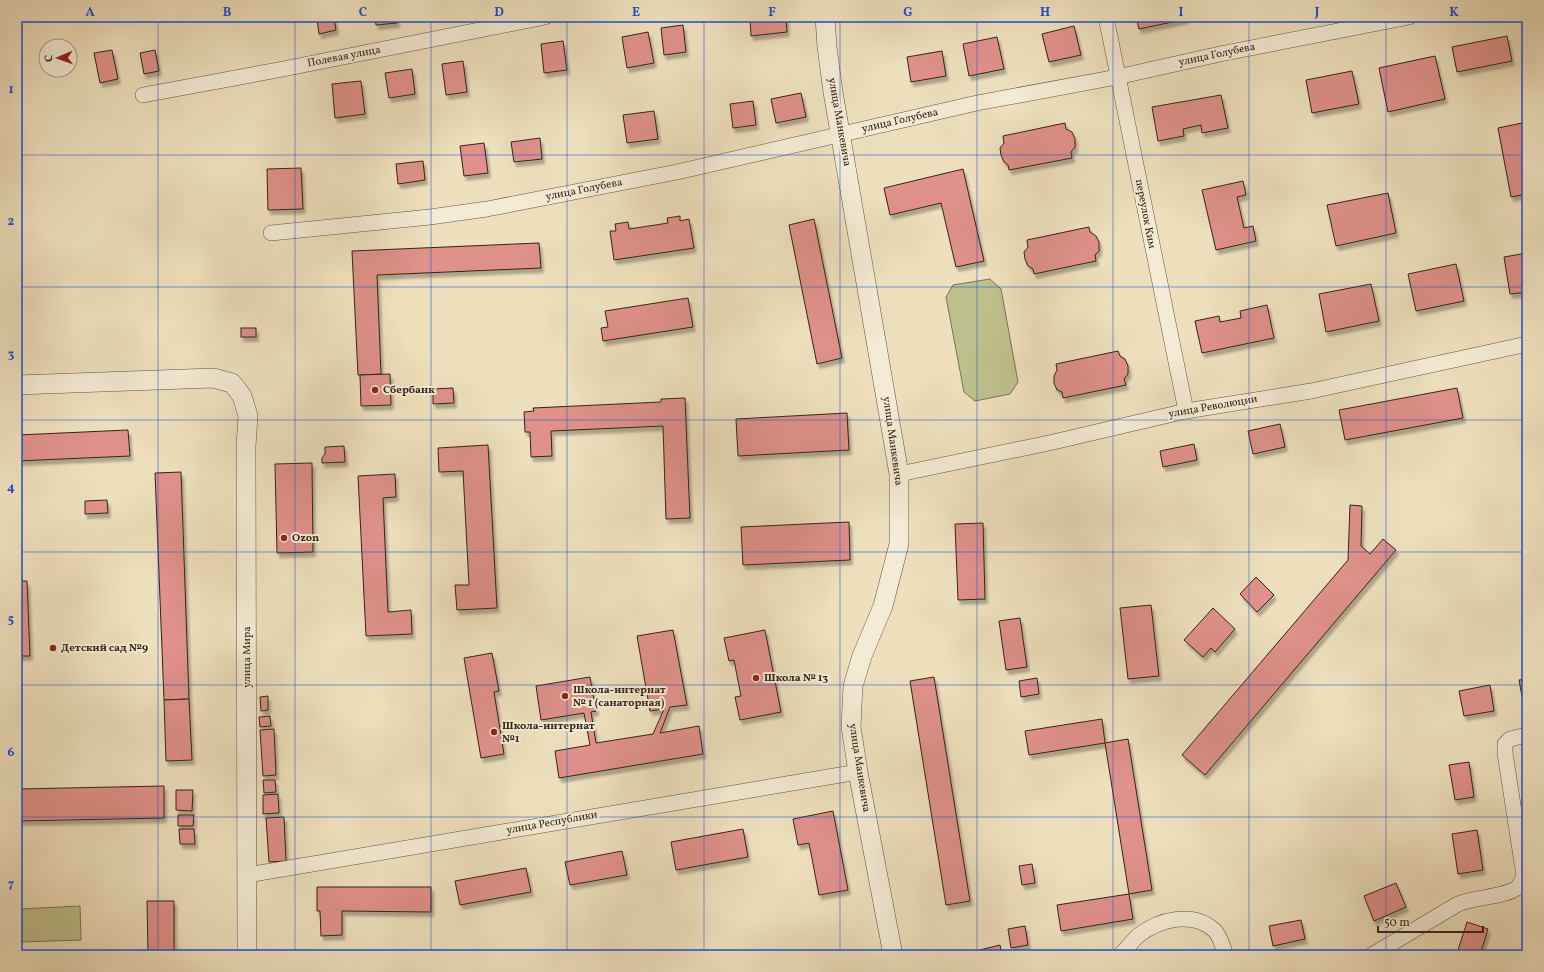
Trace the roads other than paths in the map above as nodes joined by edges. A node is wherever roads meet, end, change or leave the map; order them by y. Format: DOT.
graph roads {
  1 [pos="545,17"];
  2 [pos="825,17"];
  3 [pos="1106,17"];
  4 [pos="1409,17"];
  5 [pos="1117,77"];
  6 [pos="143,95"];
  7 [pos="841,135"];
  8 [pos="272,233"];
  9 [pos="1527,344"];
  10 [pos="17,384"];
  11 [pos="1186,411"];
  12 [pos="899,474"];
  13 [pos="1527,735"];
  14 [pos="858,772"];
  15 [pos="247,875"];
  16 [pos="248,955"];
  17 [pos="893,955"];
  18 [pos="1120,955"];
  19 [pos="1226,955"];
  20 [pos="1372,955"];
  1 -- 6 [label="street, Полевая улица"];
  2 -- 7 [label="street, улица Манкевича"];
  3 -- 5 [label="street, переулок Ким"];
  4 -- 5 [label="street, улица Голубева"];
  5 -- 7 [label="street, улица Голубева"];
  5 -- 11 [label="street, переулок Ким"];
  7 -- 8 [label="street, улица Голубева"];
  7 -- 12 [label="street, улица Манкевича"];
  9 -- 11 [label="street, улица Революции"];
  10 -- 15 [label="street, улица Мира"];
  11 -- 12 [label="street, улица Революции"];
  12 -- 14 [label="street, улица Манкевича"];
  13 -- 20 [label="street"];
  14 -- 15 [label="street, улица Республики"];
  14 -- 17 [label="street, улица Манкевича"];
  15 -- 16 [label="street, улица Мира"];
  18 -- 19 [label="street"];
}
